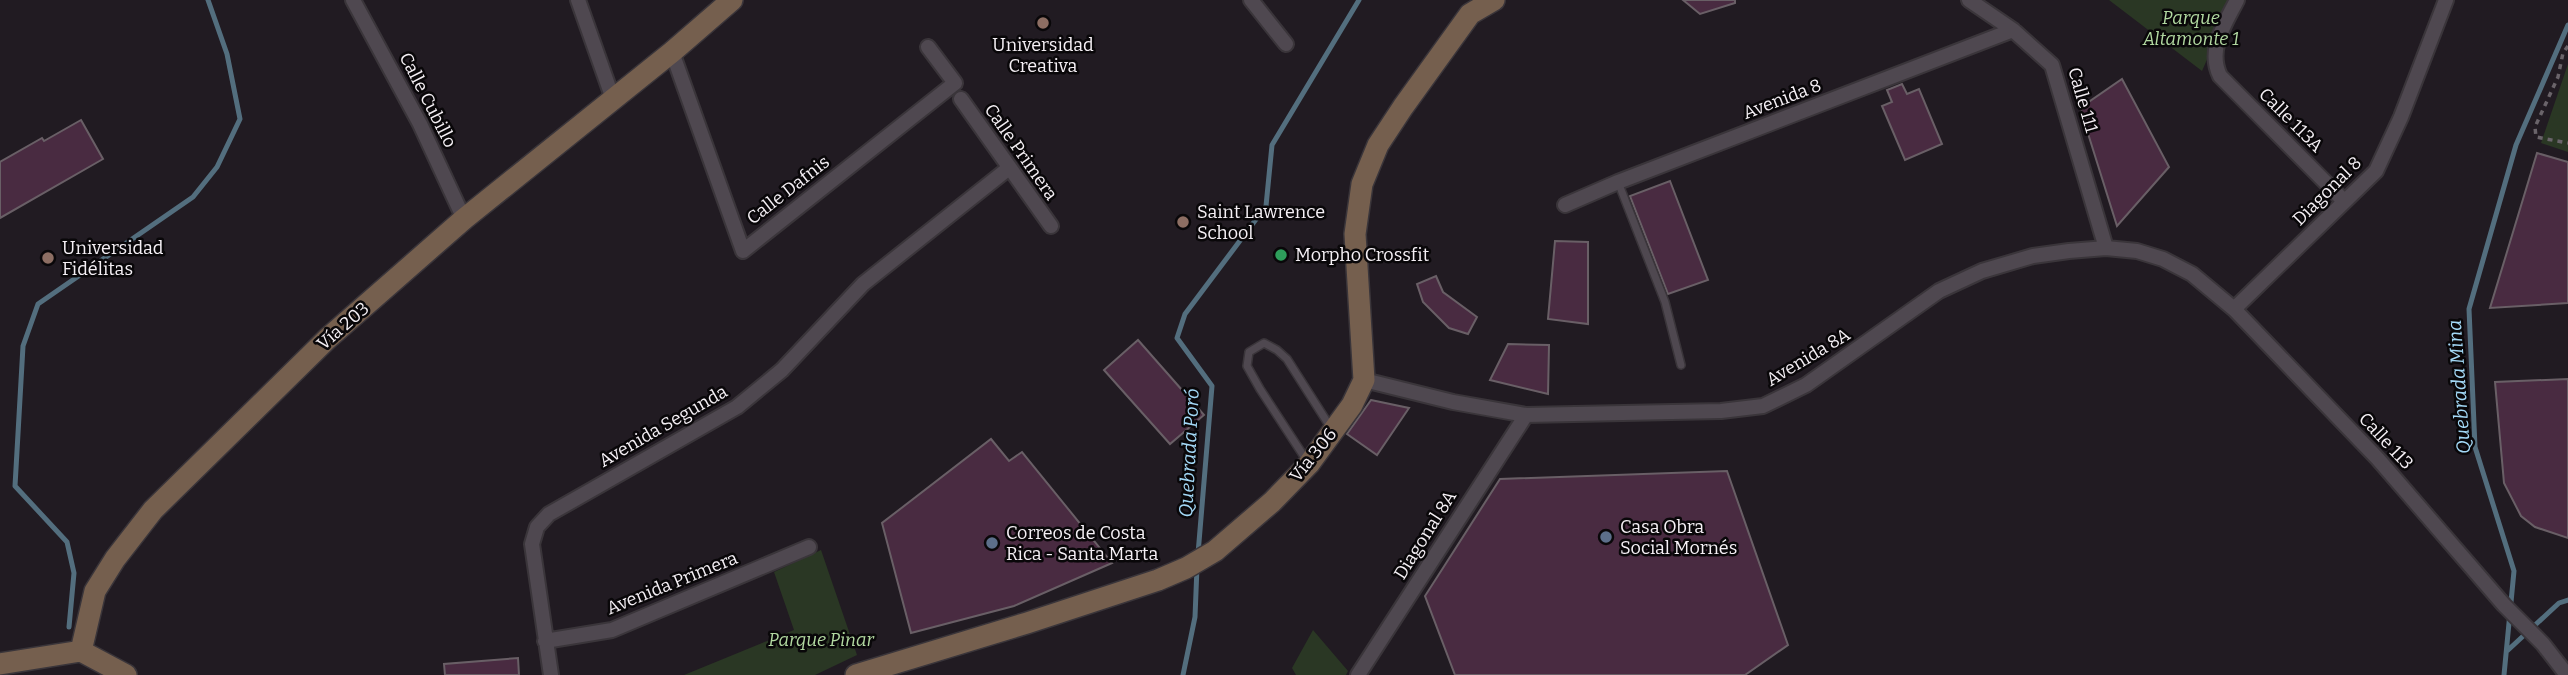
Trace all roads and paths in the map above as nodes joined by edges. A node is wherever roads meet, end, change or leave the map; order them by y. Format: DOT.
graph roads {
  1 [pos="353,0"];
  2 [pos="578,0"];
  3 [pos="732,0"];
  4 [pos="1251,0"];
  5 [pos="1494,0"];
  6 [pos="1969,0"];
  7 [pos="2237,0"];
  8 [pos="2446,0"];
  9 [pos="2013,30"];
  10 [pos="1286,44"];
  11 [pos="2568,46"];
  12 [pos="928,47"];
  13 [pos="672,52"];
  14 [pos="613,99"];
  15 [pos="961,100"];
  16 [pos="2568,143"];
  17 [pos="1009,168"];
  18 [pos="1618,182"];
  19 [pos="2344,201"];
  20 [pos="1565,205"];
  21 [pos="464,219"];
  22 [pos="1051,226"];
  23 [pos="2106,248"];
  24 [pos="2234,309"];
  25 [pos="1681,365"];
  26 [pos="1364,380"];
  27 [pos="1526,415"];
  28 [pos="1333,432"];
  29 [pos="1309,464"];
  30 [pos="809,547"];
  31 [pos="545,641"];
  32 [pos="81,651"];
  33 [pos="0,664"];
  34 [pos="126,675"];
  35 [pos="551,675"];
  36 [pos="856,675"];
  37 [pos="1358,675"];
  38 [pos="2567,675"];
  1 -- 21 [label="street, Calle Cubillo"];
  2 -- 14 [label="street"];
  3 -- 13 [label="street, Vía 203"];
  4 -- 10 [label="street"];
  5 -- 26 [label="street"];
  6 -- 9 [label="street, Calle 111"];
  7 -- 19 [label="street, Calle 113A"];
  8 -- 19 [label="street, Diagonal 8"];
  9 -- 18 [label="street, Avenida 8"];
  9 -- 23 [label="street, Calle 111"];
  11 -- 16 [label="path"];
  12 -- 13 [label="street, Calle Dafnis"];
  13 -- 14 [label="street, Vía 203"];
  14 -- 21 [label="street, Vía 203"];
  15 -- 17 [label="street, Calle Primera"];
  17 -- 22 [label="street, Calle Primera"];
  17 -- 31 [label="street, Avenida Segunda"];
  18 -- 20 [label="street, Avenida 8"];
  18 -- 25 [label="lane"];
  19 -- 24 [label="street, Diagonal 8"];
  21 -- 32 [label="street, Vía 203"];
  23 -- 24 [label="street, Avenida 8A"];
  23 -- 27 [label="street, Avenida 8A"];
  24 -- 38 [label="street, Calle 113"];
  26 -- 27 [label="street, Avenida 8A"];
  26 -- 28 [label="street, Vía 306"];
  27 -- 37 [label="street, Diagonal 8A"];
  28 -- 29 [label="street, Vía 306"];
  28 -- 29 [label="lane"];
  29 -- 36 [label="street, Vía 306"];
  30 -- 31 [label="street, Avenida Primera"];
  31 -- 35 [label="street, Avenida Segunda"];
  32 -- 33 [label="street"];
  32 -- 34 [label="street"];
}
